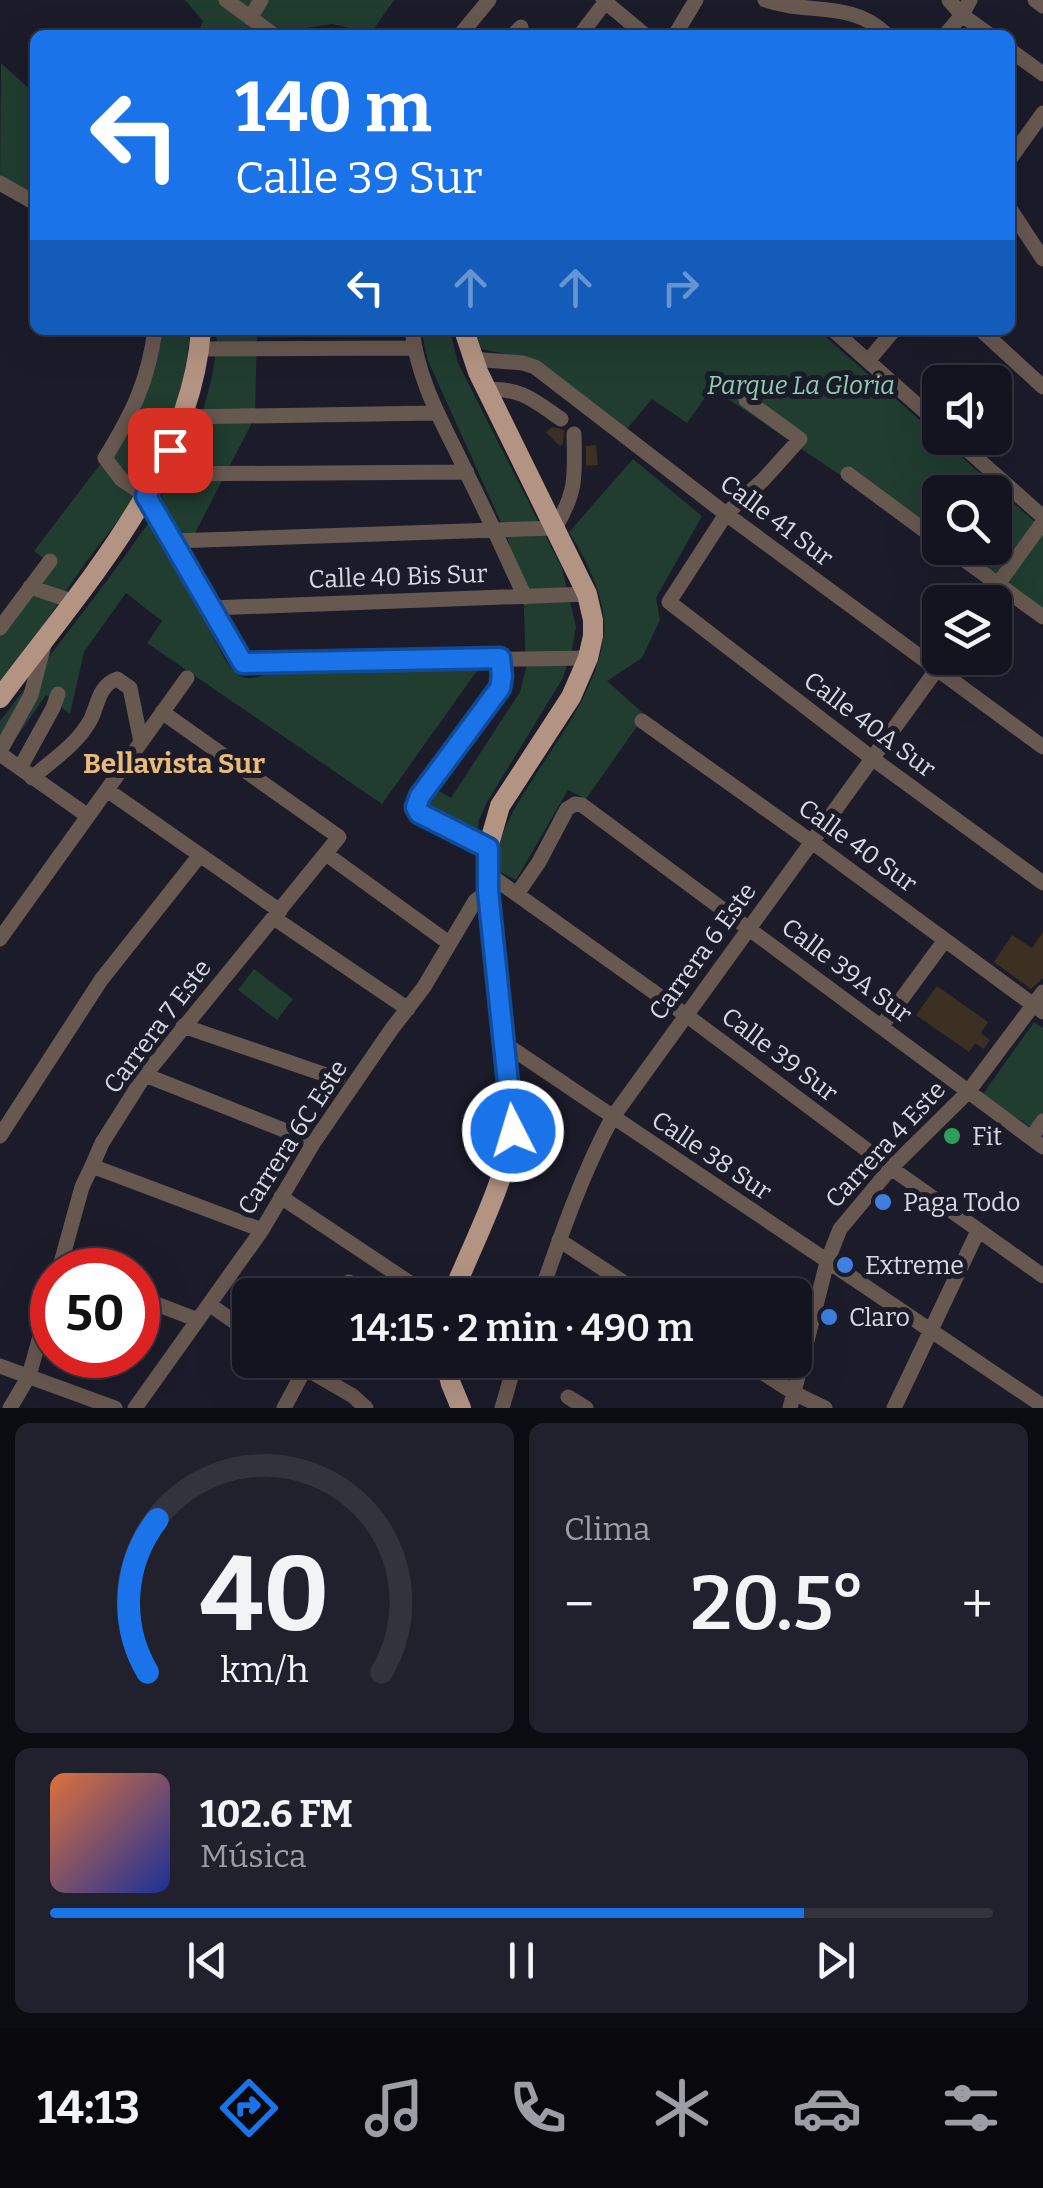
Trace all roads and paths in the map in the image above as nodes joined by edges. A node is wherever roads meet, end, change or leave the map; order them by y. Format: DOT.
graph roads {
  1 [pos="226,0"];
  2 [pos="261,0"];
  3 [pos="488,0"];
  4 [pos="696,0"];
  5 [pos="764,0"];
  6 [pos="950,0"];
  7 [pos="1035,0"];
  8 [pos="605,1"];
  9 [pos="1043,6"];
  10 [pos="966,7"];
  11 [pos="250,18"];
  12 [pos="267,30"];
  13 [pos="464,30"];
  14 [pos="584,30"];
  15 [pos="639,30"];
  16 [pos="678,30"];
  17 [pos="881,30"];
  18 [pos="950,30"];
  19 [pos="986,30"];
  20 [pos="1015,54"];
  21 [pos="1043,74"];
  22 [pos="1043,113"];
  23 [pos="1015,151"];
  24 [pos="0,183"];
  25 [pos="30,201"];
  26 [pos="1015,217"];
  27 [pos="1043,259"];
  28 [pos="154,335"];
  29 [pos="413,335"];
  30 [pos="465,335"];
  31 [pos="839,335"];
  32 [pos="890,335"];
  33 [pos="987,335"];
  34 [pos="200,340"];
  35 [pos="414,348"];
  36 [pos="472,359"];
  37 [pos="868,360"];
  38 [pos="1043,386"];
  39 [pos="487,390"];
  40 [pos="746,400"];
  41 [pos="922,409"];
  42 [pos="436,412"];
  43 [pos="184,417"];
  44 [pos="561,418"];
  45 [pos="574,434"];
  46 [pos="972,455"];
  47 [pos="466,472"];
  48 [pos="158,474"];
  49 [pos="848,474"];
  50 [pos="146,496"];
  51 [pos="726,514"];
  52 [pos="1043,520"];
  53 [pos="554,528"];
  54 [pos="922,529"];
  55 [pos="494,530"];
  56 [pos="172,541"];
  57 [pos="50,561"];
  58 [pos="972,565"];
  59 [pos="998,584"];
  60 [pos="30,588"];
  61 [pos="587,594"];
  62 [pos="525,597"];
  63 [pos="72,601"];
  64 [pos="211,608"];
  65 [pos="1043,617"];
  66 [pos="0,628"];
  67 [pos="46,637"];
  68 [pos="922,650"];
  69 [pos="500,658"];
  70 [pos="588,658"];
  71 [pos="932,675"];
  72 [pos="956,675"];
  73 [pos="186,678"];
  74 [pos="58,694"];
  75 [pos="0,698"];
  76 [pos="162,712"];
  77 [pos="642,721"];
  78 [pos="141,742"];
  79 [pos="1043,746"];
  80 [pos="0,753"];
  81 [pos="872,758"];
  82 [pos="26,773"];
  83 [pos="107,790"];
  84 [pos="88,816"];
  85 [pos="812,842"];
  86 [pos="488,848"];
  87 [pos="326,854"];
  88 [pos="200,855"];
  89 [pos="487,882"];
  90 [pos="1043,883"];
  91 [pos="516,894"];
  92 [pos="277,914"];
  93 [pos="750,928"];
  94 [pos="0,938"];
  95 [pos="945,940"];
  96 [pos="449,942"];
  97 [pos="1040,1003"];
  98 [pos="408,1009"];
  99 [pos="686,1014"];
  100 [pos="183,1026"];
  101 [pos="881,1027"];
  102 [pos="504,1044"];
  103 [pos="145,1075"];
  104 [pos="338,1079"];
  105 [pos="968,1092"];
  106 [pos="612,1118"];
  107 [pos="1043,1121"];
  108 [pos="0,1136"];
  109 [pos="314,1142"];
  110 [pos="1037,1142"];
  111 [pos="92,1166"];
  112 [pos="891,1168"];
  113 [pos="281,1198"];
  114 [pos="262,1230"];
  115 [pos="978,1231"];
  116 [pos="560,1240"];
  117 [pos="67,1248"];
  118 [pos="828,1262"];
  119 [pos="1043,1276"];
  120 [pos="402,1278"];
  121 [pos="459,1278"];
  122 [pos="546,1278"];
  123 [pos="618,1278"];
  124 [pos="210,1304"];
  125 [pos="160,1305"];
  126 [pos="198,1320"];
  127 [pos="232,1320"];
  128 [pos="930,1330"];
  129 [pos="0,1366"];
  130 [pos="30,1372"];
  131 [pos="29,1376"];
  132 [pos="296,1378"];
  133 [pos="325,1378"];
  134 [pos="450,1378"];
  135 [pos="511,1378"];
  136 [pos="765,1378"];
  137 [pos="568,1397"];
  138 [pos="792,1401"];
  139 [pos="1043,1406"];
  140 [pos="10,1408"];
  141 [pos="116,1408"];
  142 [pos="135,1408"];
  143 [pos="284,1408"];
  144 [pos="366,1408"];
  145 [pos="462,1408"];
  146 [pos="502,1408"];
  147 [pos="586,1408"];
  148 [pos="824,1408"];
  149 [pos="894,1408"];
  1 -- 11 [label="street"];
  2 -- 11 [label="street"];
  3 -- 13 [label="street"];
  4 -- 16 [label="street"];
  5 -- 17 [label="street"];
  6 -- 10 [label="street"];
  7 -- 9 [label="street"];
  8 -- 14 [label="street"];
  8 -- 15 [label="street"];
  10 -- 18 [label="street"];
  10 -- 19 [label="street"];
  11 -- 12 [label="street"];
  20 -- 21 [label="street"];
  22 -- 23 [label="street"];
  24 -- 25 [label="street"];
  26 -- 27 [label="street"];
  28 -- 50 [label="street"];
  29 -- 35 [label="street"];
  30 -- 36 [label="main road"];
  31 -- 37 [label="street"];
  32 -- 37 [label="street"];
  33 -- 38 [label="street"];
  34 -- 35 [label="street"];
  34 -- 43 [label="main road"];
  35 -- 42 [label="street"];
  36 -- 39 [label="main road"];
  36 -- 51 [label="street, Calle 41 Sur"];
  37 -- 41 [label="street"];
  39 -- 44 [label="street"];
  39 -- 53 [label="main road"];
  40 -- 51 [label="street"];
  42 -- 43 [label="street"];
  42 -- 47 [label="street"];
  43 -- 48 [label="main road"];
  45 -- 53 [label="street"];
  46 -- 52 [label="street"];
  47 -- 48 [label="street"];
  47 -- 55 [label="street"];
  48 -- 50 [label="main road"];
  49 -- 54 [label="street"];
  50 -- 56 [label="street"];
  50 -- 63 [label="main road"];
  51 -- 68 [label="street, Calle 41 Sur"];
  51 -- 81 [label="street, Calle 40A Sur"];
  52 -- 59 [label="street"];
  53 -- 55 [label="street"];
  53 -- 61 [label="main road"];
  55 -- 56 [label="street"];
  55 -- 62 [label="street"];
  56 -- 64 [label="street"];
  57 -- 60 [label="street"];
  58 -- 59 [label="street"];
  59 -- 65 [label="street"];
  60 -- 63 [label="street"];
  60 -- 66 [label="street"];
  61 -- 62 [label="street, Calle 40 Bis Sur"];
  61 -- 70 [label="main road"];
  62 -- 64 [label="street, Calle 40 Bis Sur"];
  63 -- 67 [label="main road"];
  64 -- 69 [label="street"];
  67 -- 75 [label="main road"];
  67 -- 80 [label="street"];
  69 -- 70 [label="street"];
  69 -- 86 [label="street"];
  70 -- 86 [label="main road"];
  71 -- 81 [label="street, Carrera 6 Este"];
  72 -- 79 [label="street, Calle 41 Sur"];
  73 -- 76 [label="street"];
  74 -- 82 [label="street"];
  76 -- 78 [label="street"];
  76 -- 87 [label="street, Carrera 7 Este"];
  77 -- 85 [label="street, Calle 40 Sur"];
  78 -- 82 [label="street"];
  78 -- 83 [label="street"];
  80 -- 82 [label="street"];
  81 -- 85 [label="street, Carrera 6 Este"];
  81 -- 90 [label="street, Calle 40A Sur"];
  82 -- 84 [label="street"];
  83 -- 84 [label="street"];
  83 -- 88 [label="street"];
  84 -- 94 [label="street"];
  85 -- 93 [label="street, Carrera 6 Este"];
  85 -- 95 [label="street, Calle 40 Sur"];
  86 -- 89 [label="main road"];
  87 -- 92 [label="street, Carrera 7 Este"];
  87 -- 96 [label="street"];
  88 -- 92 [label="street"];
  88 -- 108 [label="street"];
  89 -- 91 [label="street, Calle 39 Sur"];
  89 -- 96 [label="street, Carrera 6C Este"];
  89 -- 102 [label="main road"];
  91 -- 93 [label="street, Calle 39A Sur"];
  91 -- 99 [label="street, Calle 39 Sur"];
  92 -- 98 [label="street"];
  92 -- 100 [label="street, Carrera 7 Este"];
  93 -- 99 [label="street, Carrera 6 Este"];
  93 -- 101 [label="street, Calle 39A Sur"];
  95 -- 97 [label="street, Calle 40 Sur"];
  95 -- 101 [label="street"];
  96 -- 98 [label="street, Carrera 6C Este"];
  97 -- 105 [label="street, Carrera 4 Este"];
  98 -- 109 [label="street, Carrera 6C Este"];
  99 -- 106 [label="street, Carrera 6 Este"];
  99 -- 112 [label="street, Calle 39 Sur"];
  100 -- 103 [label="street, Carrera 7 Este"];
  100 -- 104 [label="street"];
  101 -- 105 [label="street, Calle 39A Sur"];
  102 -- 106 [label="street, Calle 38 Sur"];
  102 -- 121 [label="main road"];
  103 -- 109 [label="street"];
  103 -- 111 [label="street, Carrera 7 Este"];
  105 -- 110 [label="street, Calle 39A Sur"];
  105 -- 112 [label="street, Carrera 4 Este"];
  106 -- 116 [label="street, Carrera 6 Este"];
  106 -- 118 [label="street, Calle 38 Sur"];
  107 -- 110 [label="street"];
  109 -- 113 [label="street, Carrera 6C Este"];
  111 -- 114 [label="street"];
  111 -- 117 [label="street, Carrera 7 Este"];
  112 -- 115 [label="street, Calle 39 Sur"];
  112 -- 118 [label="street, Carrera 4 Este"];
  113 -- 114 [label="street, Carrera 6C Este"];
  113 -- 120 [label="street"];
  114 -- 124 [label="street, Carrera 6C Este"];
  115 -- 119 [label="street, Calle 39 Sur"];
  115 -- 128 [label="street"];
  116 -- 122 [label="street, Carrera 6 Este"];
  116 -- 123 [label="street"];
  118 -- 128 [label="street, Calle 38 Sur"];
  118 -- 138 [label="street, Carrera 4 Este"];
  124 -- 126 [label="street, Carrera 6C Este"];
  124 -- 127 [label="street"];
  125 -- 126 [label="street"];
  126 -- 142 [label="street, Carrera 6C Este"];
  128 -- 139 [label="street, Calle 38 Sur"];
  128 -- 149 [label="street"];
  129 -- 131 [label="street"];
  130 -- 131 [label="street"];
  131 -- 140 [label="street"];
  131 -- 141 [label="street"];
  132 -- 143 [label="street"];
  133 -- 144 [label="street"];
  134 -- 145 [label="main road"];
  135 -- 146 [label="street"];
  136 -- 138 [label="street"];
  137 -- 147 [label="street"];
  138 -- 148 [label="street"];
}
